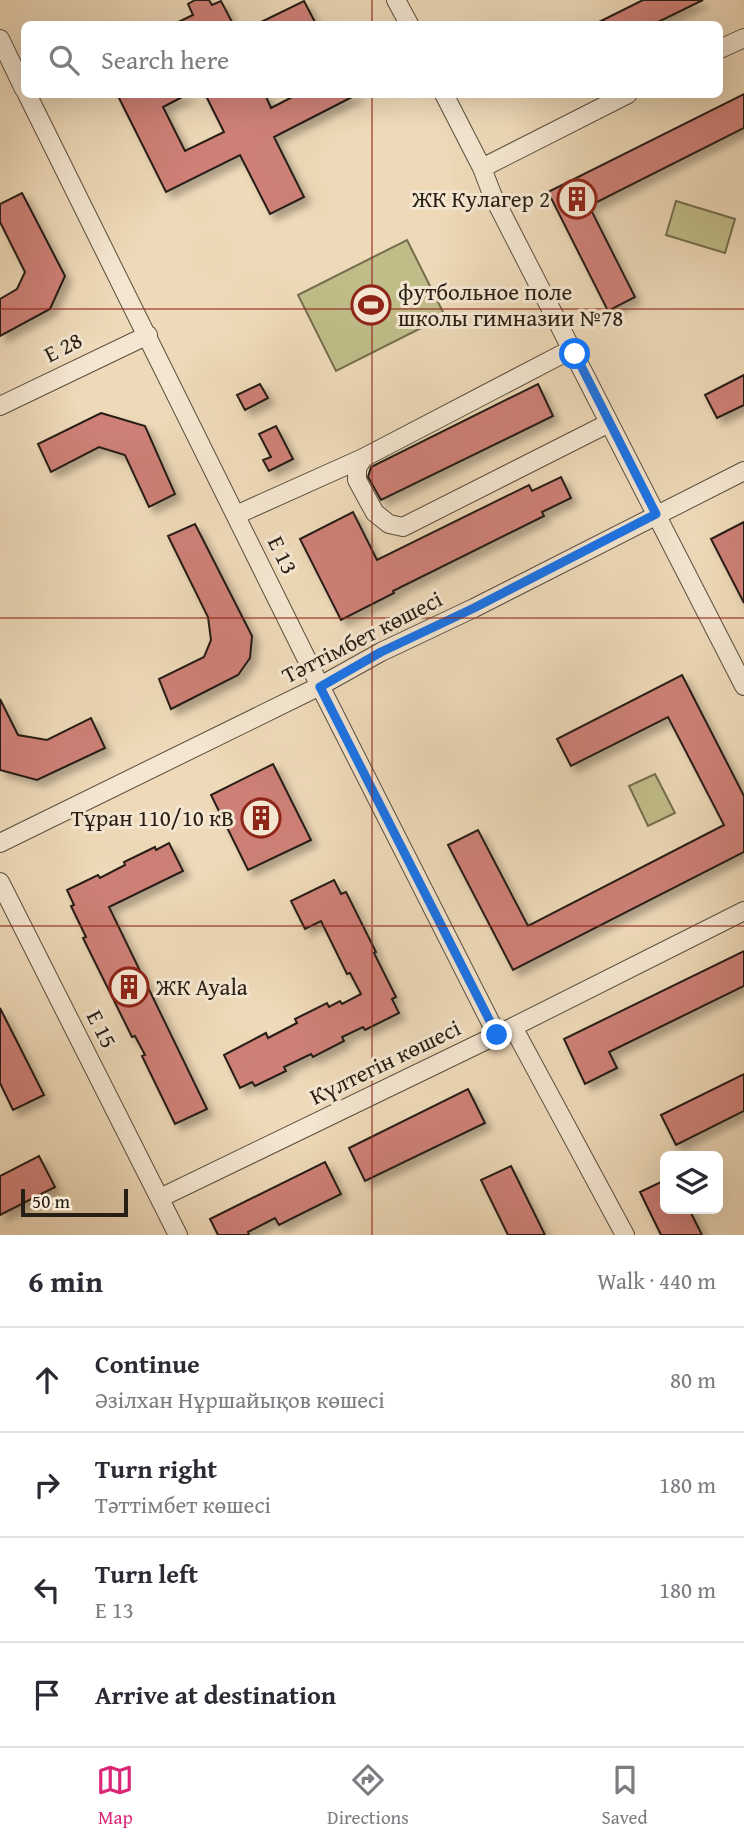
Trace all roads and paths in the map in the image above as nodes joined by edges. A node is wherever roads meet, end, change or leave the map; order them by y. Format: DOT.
graph roads {
  1 [pos="396,0"];
  2 [pos="407,21"];
  3 [pos="744,38"];
  4 [pos="0,39"];
  5 [pos="723,48"];
  6 [pos="21,83"];
  7 [pos="29,98"];
  8 [pos="446,98"];
  9 [pos="620,98"];
  10 [pos="482,168"];
  11 [pos="148,335"];
  12 [pos="572,349"];
  13 [pos="0,406"];
  14 [pos="610,423"];
  15 [pos="363,458"];
  16 [pos="744,471"];
  17 [pos="656,514"];
  18 [pos="236,515"];
  19 [pos="744,686"];
  20 [pos="320,687"];
  21 [pos="0,843"];
  22 [pos="0,882"];
  23 [pos="744,911"];
  24 [pos="505,1031"];
  25 [pos="160,1198"];
  26 [pos="178,1235"];
  27 [pos="625,1235"];
  1 -- 2 [label="street"];
  3 -- 5 [label="street"];
  4 -- 6 [label="street"];
  7 -- 11 [label="street, E 13"];
  8 -- 10 [label="street"];
  9 -- 10 [label="street"];
  10 -- 12 [label="street"];
  11 -- 13 [label="street, E 28"];
  11 -- 18 [label="street, E 13"];
  12 -- 14 [label="street"];
  12 -- 15 [label="street"];
  14 -- 15 [label="street"];
  14 -- 17 [label="street"];
  15 -- 18 [label="street"];
  16 -- 17 [label="street, Тәттімбет көшесі"];
  17 -- 19 [label="street"];
  17 -- 20 [label="street, Тәттімбет көшесі"];
  18 -- 20 [label="street, E 13"];
  20 -- 21 [label="street, Тәттімбет көшесі"];
  20 -- 24 [label="street, E 13"];
  22 -- 25 [label="street, E 15"];
  23 -- 24 [label="street, Күлтегін көшесі"];
  24 -- 25 [label="street, Күлтегін көшесі"];
  24 -- 27 [label="street, E 13"];
  25 -- 26 [label="street, E 15"];
}
